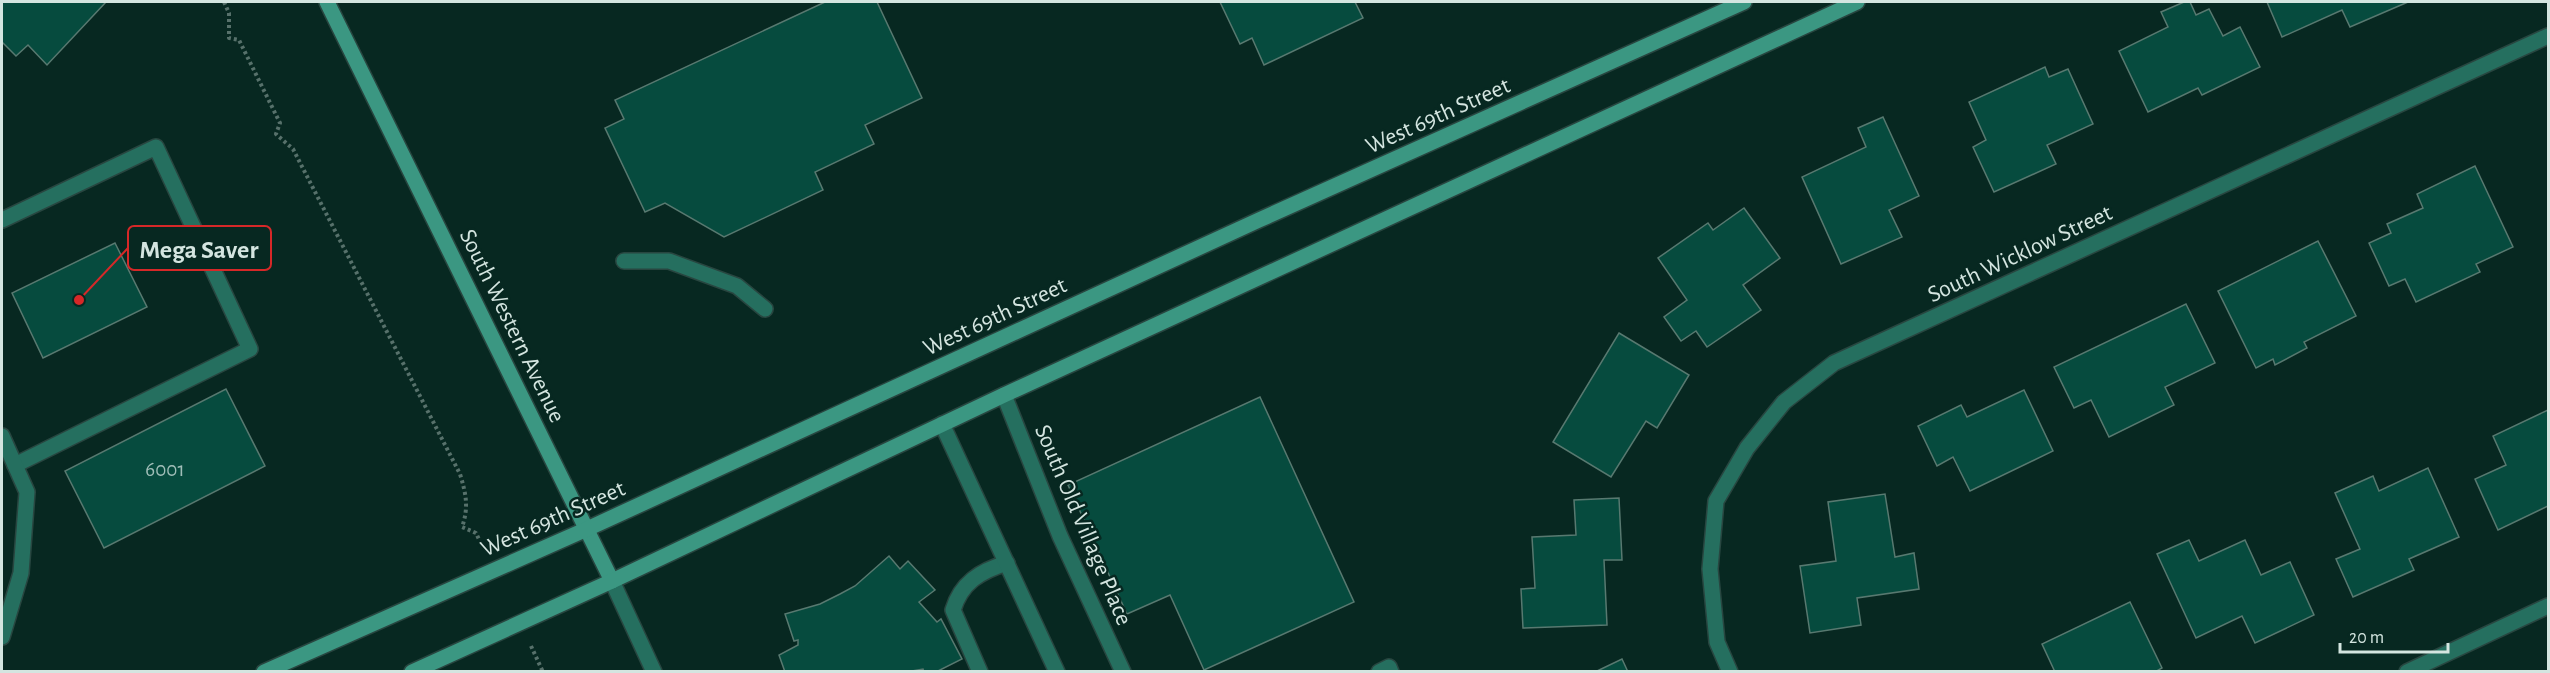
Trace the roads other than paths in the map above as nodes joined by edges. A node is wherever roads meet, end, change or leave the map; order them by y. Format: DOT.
graph roads {
  1 [pos="327,2"];
  2 [pos="1744,2"];
  3 [pos="1857,2"];
  4 [pos="2548,36"];
  5 [pos="2,220"];
  6 [pos="624,261"];
  7 [pos="765,309"];
  8 [pos="1004,395"];
  9 [pos="942,424"];
  10 [pos="2,436"];
  11 [pos="15,465"];
  12 [pos="587,529"];
  13 [pos="1007,563"];
  14 [pos="612,581"];
  15 [pos="2548,606"];
  16 [pos="2,637"];
  17 [pos="264,672"];
  18 [pos="412,672"];
  19 [pos="654,672"];
  20 [pos="980,672"];
  21 [pos="1057,672"];
  22 [pos="1123,672"];
  23 [pos="1379,672"];
  24 [pos="1391,672"];
  25 [pos="1730,672"];
  26 [pos="2407,672"];
  1 -- 12 [label="main road, South Western Avenue"];
  2 -- 12 [label="main road, West 69th Street"];
  3 -- 8 [label="main road"];
  4 -- 25 [label="street, South Wicklow Street"];
  5 -- 11 [label="street"];
  6 -- 7 [label="street"];
  8 -- 9 [label="main road"];
  8 -- 22 [label="street, South Old Village Place"];
  9 -- 13 [label="street"];
  9 -- 14 [label="main road"];
  10 -- 11 [label="street"];
  11 -- 16 [label="street"];
  12 -- 14 [label="main road, South Western Avenue"];
  12 -- 17 [label="main road, West 69th Street"];
  13 -- 20 [label="street"];
  13 -- 21 [label="street"];
  14 -- 18 [label="main road"];
  14 -- 19 [label="street, South Western Avenue"];
  15 -- 26 [label="street"];
  23 -- 24 [label="street"];
}
